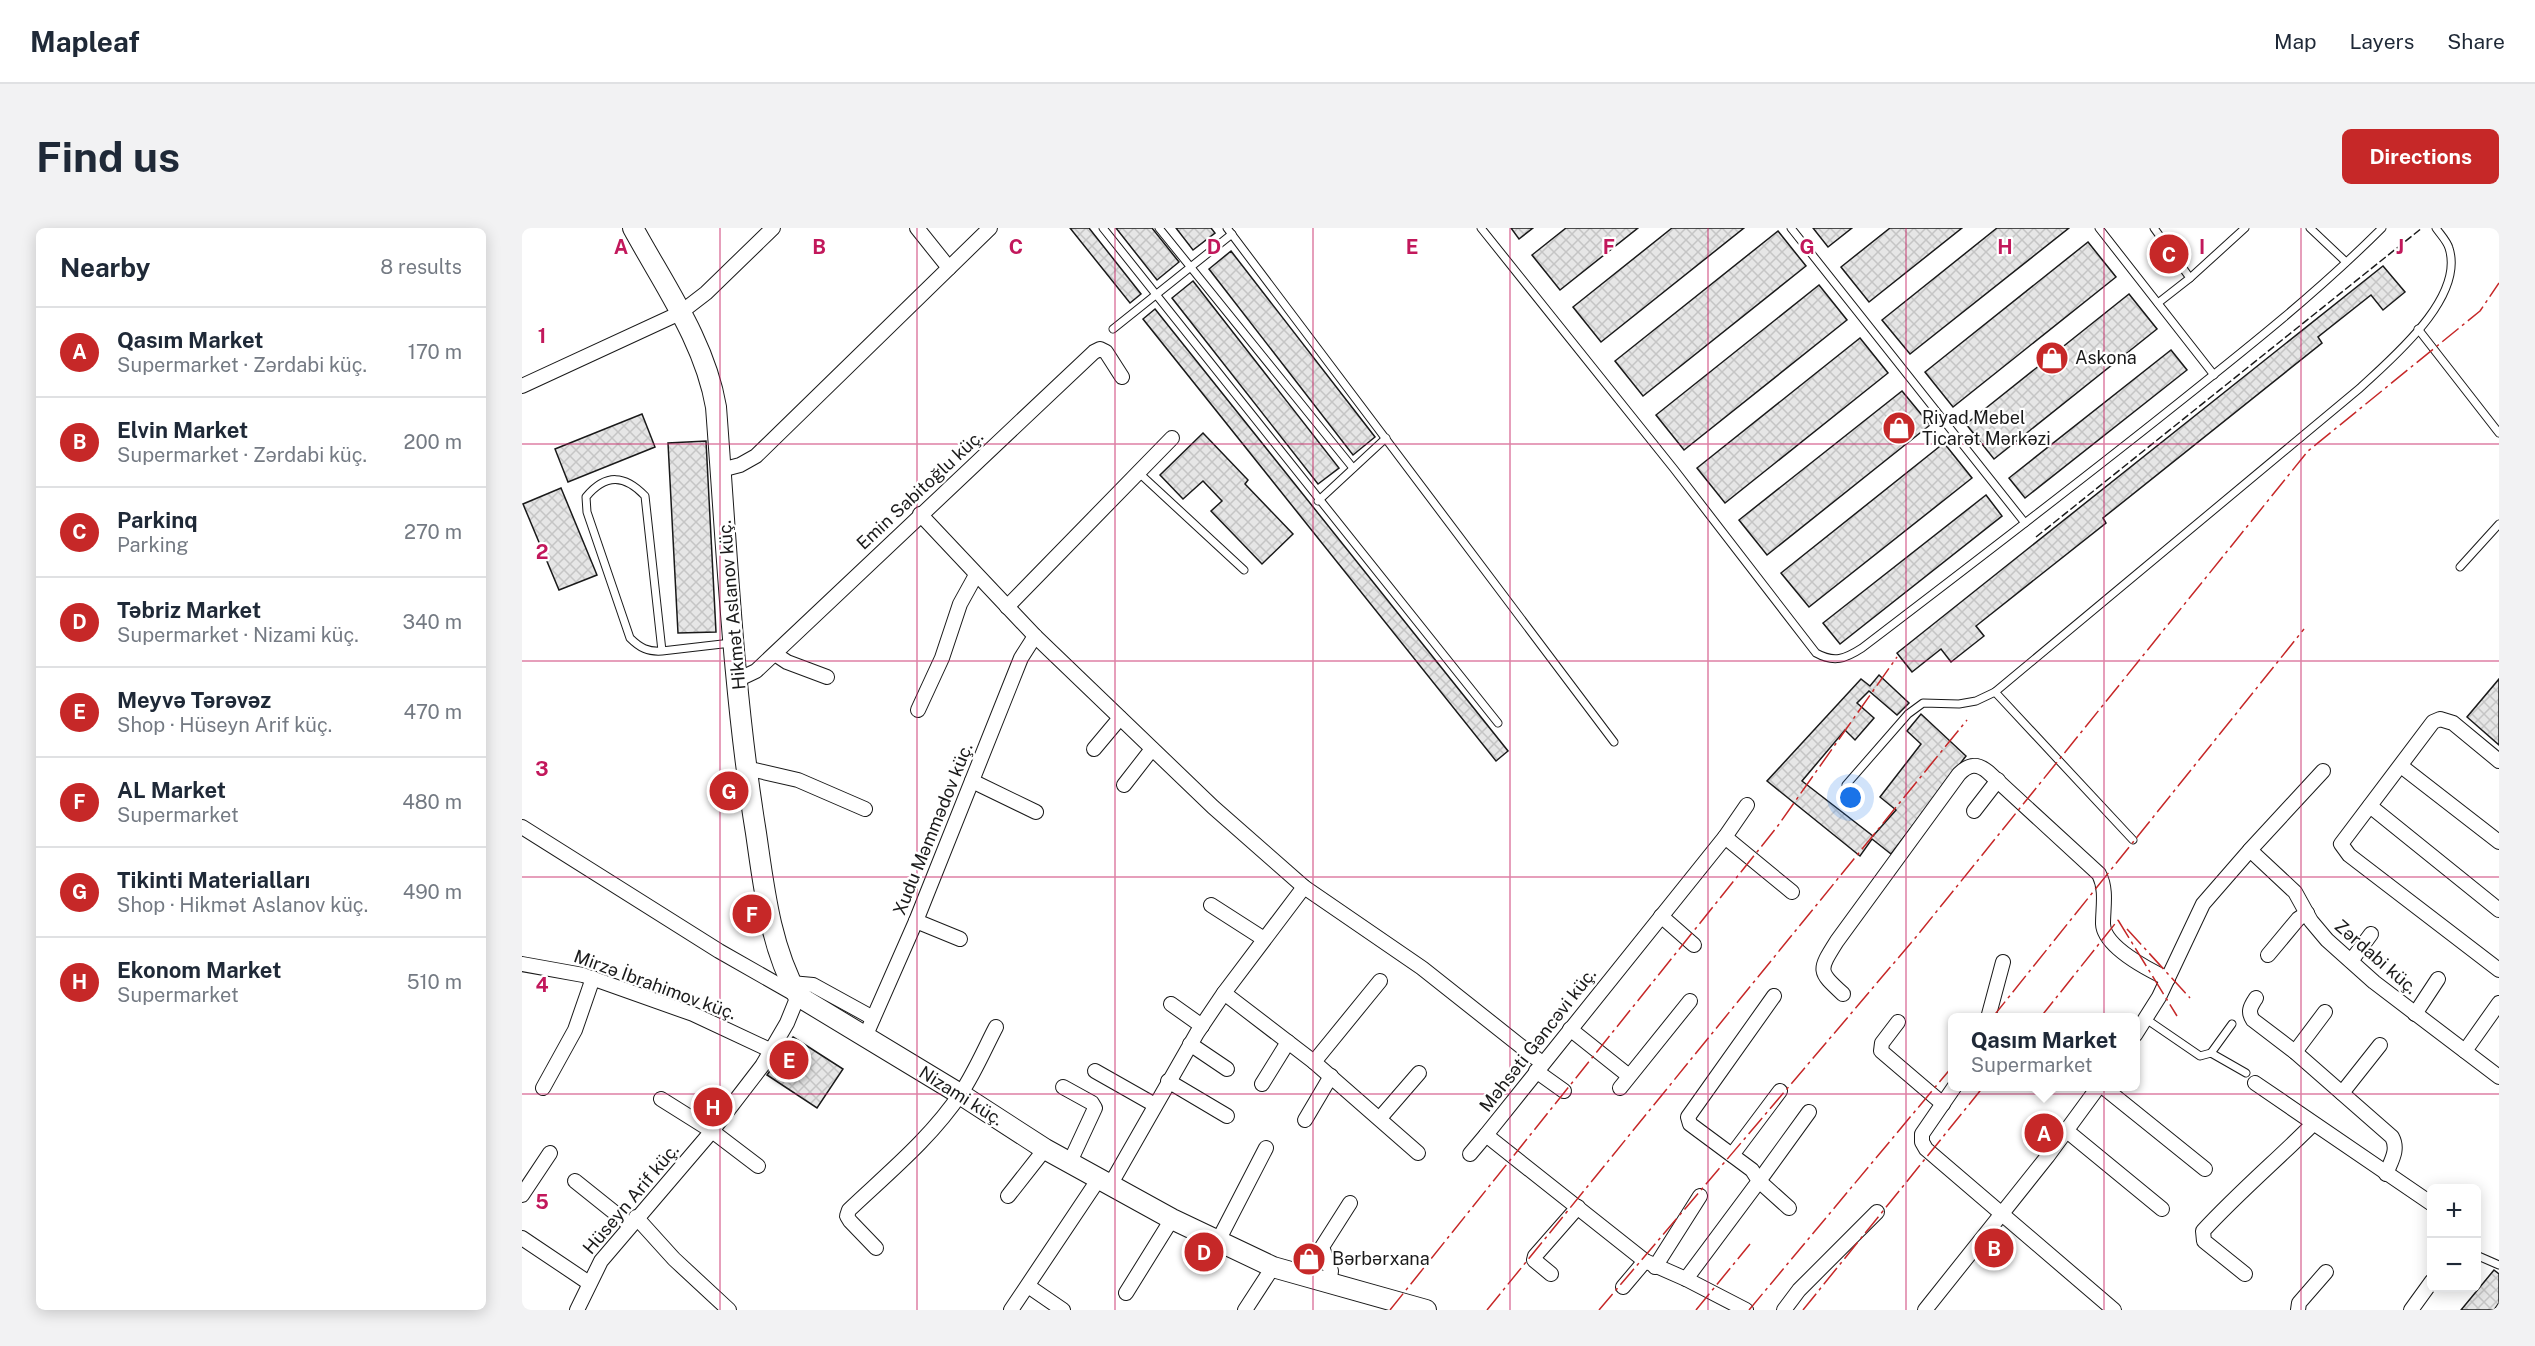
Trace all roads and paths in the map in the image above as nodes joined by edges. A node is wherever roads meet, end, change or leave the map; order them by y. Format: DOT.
graph roads {
  1 [pos="633,228"];
  2 [pos="773,228"];
  3 [pos="917,228"];
  4 [pos="990,228"];
  5 [pos="1103,228"];
  6 [pos="1160,228"];
  7 [pos="1481,228"];
  8 [pos="1791,228"];
  9 [pos="2099,228"];
  10 [pos="2154,228"];
  11 [pos="2245,228"];
  12 [pos="2310,228"];
  13 [pos="2382,228"];
  14 [pos="2436,228"];
  15 [pos="1229,231"];
  16 [pos="2346,262"];
  17 [pos="949,268"];
  18 [pos="1190,268"];
  19 [pos="2190,278"];
  20 [pos="1156,295"];
  21 [pos="2158,303"];
  22 [pos="680,313"];
  23 [pos="2418,328"];
  24 [pos="1113,329"];
  25 [pos="2214,375"];
  26 [pos="1122,377"];
  27 [pos="522,386"];
  28 [pos="2499,434"];
  29 [pos="1172,438"];
  30 [pos="1386,438"];
  31 [pos="1353,468"];
  32 [pos="721,470"];
  33 [pos="1138,472"];
  34 [pos="1318,501"];
  35 [pos="920,514"];
  36 [pos="2025,524"];
  37 [pos="2499,524"];
  38 [pos="2460,567"];
  39 [pos="1244,570"];
  40 [pos="976,575"];
  41 [pos="1007,607"];
  42 [pos="1035,636"];
  43 [pos="733,643"];
  44 [pos="662,651"];
  45 [pos="775,654"];
  46 [pos="827,677"];
  47 [pos="737,680"];
  48 [pos="1995,692"];
  49 [pos="918,710"];
  50 [pos="1120,718"];
  51 [pos="1498,723"];
  52 [pos="1614,742"];
  53 [pos="1094,749"];
  54 [pos="1152,749"];
  55 [pos="2499,761"];
  56 [pos="2401,765"];
  57 [pos="746,768"];
  58 [pos="2323,771"];
  59 [pos="1998,780"];
  60 [pos="972,781"];
  61 [pos="1124,785"];
  62 [pos="1846,785"];
  63 [pos="1747,805"];
  64 [pos="2370,806"];
  65 [pos="865,809"];
  66 [pos="1974,811"];
  67 [pos="1036,812"];
  68 [pos="522,827"];
  69 [pos="1725,837"];
  70 [pos="2133,840"];
  71 [pos="2499,842"];
  72 [pos="2250,849"];
  73 [pos="1304,887"];
  74 [pos="1792,892"];
  75 [pos="1211,905"];
  76 [pos="2499,910"];
  77 [pos="2307,913"];
  78 [pos="1661,916"];
  79 [pos="916,921"];
  80 [pos="2371,934"];
  81 [pos="960,939"];
  82 [pos="1264,939"];
  83 [pos="1694,945"];
  84 [pos="2268,955"];
  85 [pos="2003,962"];
  86 [pos="2351,962"];
  87 [pos="522,964"];
  88 [pos="2499,970"];
  89 [pos="593,978"];
  90 [pos="2168,979"];
  91 [pos="2438,979"];
  92 [pos="1380,981"];
  93 [pos="794,990"];
  94 [pos="1224,993"];
  95 [pos="1843,994"];
  96 [pos="1773,996"];
  97 [pos="2256,998"];
  98 [pos="1690,1001"];
  99 [pos="2499,1003"];
  100 [pos="1171,1004"];
  101 [pos="2325,1012"];
  102 [pos="1989,1013"];
  103 [pos="2415,1014"];
  104 [pos="873,1018"];
  105 [pos="2146,1019"];
  106 [pos="1898,1022"];
  107 [pos="2232,1024"];
  108 [pos="996,1026"];
  109 [pos="1202,1026"];
  110 [pos="1570,1029"];
  111 [pos="2140,1029"];
  112 [pos="865,1037"];
  113 [pos="1288,1042"];
  114 [pos="1190,1044"];
  115 [pos="2380,1045"];
  116 [pos="772,1051"];
  117 [pos="2465,1051"];
  118 [pos="2295,1052"];
  119 [pos="2211,1053"];
  120 [pos="1314,1062"];
  121 [pos="1539,1067"];
  122 [pos="1227,1069"];
  123 [pos="1095,1071"];
  124 [pos="1419,1073"];
  125 [pos="1331,1076"];
  126 [pos="1629,1076"];
  127 [pos="2499,1077"];
  128 [pos="2250,1078"];
  129 [pos="1168,1081"];
  130 [pos="1262,1084"];
  131 [pos="543,1088"];
  132 [pos="1063,1088"];
  133 [pos="1620,1088"];
  134 [pos="1780,1090"];
  135 [pos="1564,1091"];
  136 [pos="1952,1091"];
  137 [pos="2096,1091"];
  138 [pos="2106,1091"];
  139 [pos="2342,1093"];
  140 [pos="960,1094"];
  141 [pos="661,1099"];
  142 [pos="1943,1104"];
  143 [pos="1155,1105"];
  144 [pos="1809,1112"];
  145 [pos="1227,1116"];
  146 [pos="1380,1118"];
  147 [pos="1305,1120"];
  148 [pos="2313,1124"];
  149 [pos="712,1131"];
  150 [pos="2067,1131"];
  151 [pos="1486,1135"];
  152 [pos="1266,1148"];
  153 [pos="1045,1149"];
  154 [pos="550,1153"];
  155 [pos="1418,1153"];
  156 [pos="1470,1154"];
  157 [pos="1732,1155"];
  158 [pos="1069,1164"];
  159 [pos="758,1166"];
  160 [pos="2205,1169"];
  161 [pos="2386,1174"];
  162 [pos="1759,1181"];
  163 [pos="575,1182"];
  164 [pos="1104,1184"];
  165 [pos="522,1195"];
  166 [pos="1008,1196"];
  167 [pos="1700,1196"];
  168 [pos="2427,1201"];
  169 [pos="1350,1203"];
  170 [pos="1578,1207"];
  171 [pos="1789,1208"];
  172 [pos="2162,1209"];
  173 [pos="1877,1212"];
  174 [pos="2003,1214"];
  175 [pos="1172,1219"];
  176 [pos="633,1221"];
  177 [pos="522,1238"];
  178 [pos="1218,1241"];
  179 [pos="876,1248"];
  180 [pos="2481,1257"];
  181 [pos="1650,1264"];
  182 [pos="2499,1265"];
  183 [pos="1273,1267"];
  184 [pos="2326,1272"];
  185 [pos="1551,1274"];
  186 [pos="2245,1274"];
  187 [pos="1686,1279"];
  188 [pos="589,1283"];
  189 [pos="1329,1284"];
  190 [pos="1028,1286"];
  191 [pos="1623,1287"];
  192 [pos="2427,1288"];
  193 [pos="1126,1293"];
  194 [pos="577,1310"];
  195 [pos="729,1310"];
  196 [pos="1011,1310"];
  197 [pos="1063,1310"];
  198 [pos="1245,1310"];
  199 [pos="1426,1310"];
  200 [pos="1746,1310"];
  201 [pos="1784,1310"];
  202 [pos="1925,1310"];
  203 [pos="2114,1310"];
  204 [pos="2298,1310"];
  205 [pos="2411,1310"];
  1 -- 22 [label="street, Hikmət Aslanov küç."];
  2 -- 22 [label="street"];
  3 -- 17 [label="street"];
  4 -- 17 [label="street"];
  5 -- 20 [label="lane"];
  6 -- 18 [label="lane"];
  7 -- 36 [label="lane"];
  8 -- 36 [label="lane"];
  9 -- 21 [label="lane"];
  10 -- 19 [label="lane"];
  11 -- 19 [label="lane"];
  12 -- 16 [label="lane"];
  13 -- 16 [label="lane"];
  14 -- 23 [label="lane"];
  15 -- 18 [label="lane"];
  15 -- 30 [label="lane"];
  16 -- 25 [label="lane"];
  17 -- 32 [label="street"];
  18 -- 20 [label="lane"];
  18 -- 31 [label="lane"];
  19 -- 21 [label="lane"];
  20 -- 24 [label="lane"];
  20 -- 34 [label="lane"];
  21 -- 25 [label="lane"];
  22 -- 27 [label="street"];
  22 -- 32 [label="street, Hikmət Aslanov küç."];
  23 -- 28 [label="lane"];
  23 -- 48 [label="lane"];
  25 -- 36 [label="lane"];
  26 -- 35 [label="street, Emin Sabitoğlu küç."];
  29 -- 33 [label="street"];
  30 -- 31 [label="lane"];
  30 -- 52 [label="lane"];
  31 -- 34 [label="lane"];
  32 -- 43 [label="street, Hikmət Aslanov küç."];
  33 -- 39 [label="lane"];
  33 -- 41 [label="street"];
  34 -- 51 [label="lane"];
  35 -- 40 [label="street"];
  35 -- 45 [label="street, Emin Sabitoğlu küç."];
  37 -- 38 [label="lane"];
  40 -- 41 [label="street"];
  40 -- 49 [label="street"];
  41 -- 42 [label="street"];
  42 -- 50 [label="street"];
  42 -- 60 [label="street, Xudu Məmmədov küç."];
  43 -- 44 [label="lane"];
  43 -- 47 [label="street, Hikmət Aslanov küç."];
  44 -- 44 [label="lane"];
  45 -- 46 [label="street"];
  45 -- 47 [label="street, Emin Sabitoğlu küç."];
  47 -- 57 [label="street, Hikmət Aslanov küç."];
  48 -- 62 [label="lane"];
  48 -- 70 [label="lane"];
  50 -- 53 [label="street"];
  50 -- 54 [label="street"];
  54 -- 61 [label="street"];
  54 -- 73 [label="street"];
  55 -- 56 [label="street"];
  56 -- 64 [label="street"];
  56 -- 71 [label="street"];
  57 -- 65 [label="street"];
  57 -- 93 [label="street, Hikmət Aslanov küç."];
  58 -- 72 [label="street"];
  59 -- 66 [label="street"];
  59 -- 90 [label="street"];
  59 -- 95 [label="street"];
  60 -- 67 [label="street"];
  60 -- 79 [label="street, Xudu Məmmədov küç."];
  63 -- 69 [label="street, Məhsəti Gəncəvi küç."];
  64 -- 76 [label="street"];
  64 -- 88 [label="street"];
  68 -- 93 [label="street, Nizami küç."];
  69 -- 74 [label="street"];
  69 -- 78 [label="street, Məhsəti Gəncəvi küç."];
  72 -- 77 [label="street, Zərdabi küç."];
  72 -- 90 [label="street"];
  73 -- 82 [label="street"];
  73 -- 121 [label="street"];
  75 -- 82 [label="street"];
  77 -- 84 [label="street"];
  77 -- 86 [label="street, Zərdabi küç."];
  78 -- 83 [label="street"];
  78 -- 110 [label="street, Məhsəti Gəncəvi küç."];
  79 -- 81 [label="street"];
  79 -- 104 [label="street, Xudu Məmmədov küç."];
  80 -- 86 [label="street"];
  82 -- 94 [label="street"];
  85 -- 102 [label="street"];
  86 -- 103 [label="street, Zərdabi küç."];
  87 -- 89 [label="street, Mirzə İbrahimov küç."];
  89 -- 116 [label="street, Mirzə İbrahimov küç."];
  89 -- 131 [label="street"];
  90 -- 105 [label="street"];
  91 -- 103 [label="street"];
  92 -- 120 [label="street"];
  93 -- 104 [label="street"];
  93 -- 112 [label="street, Nizami küç."];
  93 -- 116 [label="street, Hüseyn Arif küç."];
  94 -- 109 [label="street"];
  94 -- 113 [label="street"];
  96 -- 157 [label="street"];
  97 -- 118 [label="street"];
  98 -- 126 [label="street"];
  99 -- 117 [label="street"];
  100 -- 109 [label="street"];
  101 -- 118 [label="street"];
  103 -- 117 [label="street, Zərdabi küç."];
  104 -- 112 [label="street, Xudu Məmmədov küç."];
  105 -- 111 [label="street"];
  105 -- 119 [label="lane"];
  106 -- 142 [label="street"];
  107 -- 119 [label="lane"];
  108 -- 140 [label="street"];
  109 -- 114 [label="street"];
  110 -- 121 [label="street, Məhsəti Gəncəvi küç."];
  110 -- 126 [label="street"];
  112 -- 140 [label="street, Nizami küç."];
  113 -- 120 [label="street"];
  113 -- 130 [label="street"];
  114 -- 122 [label="street"];
  114 -- 129 [label="street"];
  115 -- 139 [label="street"];
  116 -- 149 [label="street, Hüseyn Arif küç."];
  117 -- 127 [label="street, Zərdabi küç."];
  118 -- 139 [label="street"];
  119 -- 128 [label="lane"];
  120 -- 125 [label="street"];
  121 -- 135 [label="street"];
  121 -- 151 [label="street, Məhsəti Gəncəvi küç."];
  123 -- 143 [label="street"];
  124 -- 146 [label="street"];
  125 -- 146 [label="street"];
  125 -- 147 [label="street"];
  126 -- 133 [label="street"];
  128 -- 148 [label="street"];
  129 -- 143 [label="street"];
  129 -- 145 [label="street"];
  132 -- 158 [label="street"];
  134 -- 157 [label="street"];
  136 -- 142 [label="street"];
  137 -- 150 [label="street"];
  138 -- 160 [label="street"];
  139 -- 161 [label="street"];
  140 -- 153 [label="street, Nizami küç."];
  140 -- 179 [label="street"];
  141 -- 149 [label="street"];
  142 -- 174 [label="street"];
  143 -- 164 [label="street"];
  144 -- 162 [label="street"];
  146 -- 155 [label="street"];
  148 -- 161 [label="street"];
  148 -- 186 [label="street"];
  149 -- 159 [label="street"];
  149 -- 176 [label="street, Hüseyn Arif küç."];
  150 -- 172 [label="street"];
  150 -- 174 [label="street"];
  151 -- 156 [label="street"];
  151 -- 170 [label="street, Məhsəti Gəncəvi küç."];
  152 -- 178 [label="street"];
  153 -- 158 [label="street, Nizami küç."];
  153 -- 166 [label="street"];
  154 -- 165 [label="street"];
  157 -- 162 [label="street"];
  158 -- 164 [label="street, Nizami küç."];
  161 -- 168 [label="street"];
  162 -- 171 [label="street"];
  162 -- 187 [label="street"];
  163 -- 176 [label="street"];
  164 -- 175 [label="street, Nizami küç."];
  164 -- 190 [label="street"];
  167 -- 181 [label="street"];
  169 -- 189 [label="street"];
  170 -- 181 [label="street, Məhsəti Gəncəvi küç."];
  170 -- 185 [label="street"];
  173 -- 201 [label="street"];
  174 -- 202 [label="street"];
  174 -- 203 [label="street"];
  175 -- 178 [label="street, Nizami küç."];
  175 -- 193 [label="street"];
  176 -- 188 [label="street, Hüseyn Arif küç."];
  176 -- 195 [label="street"];
  177 -- 188 [label="street"];
  178 -- 183 [label="street, Nizami küç."];
  180 -- 182 [label="lane"];
  181 -- 187 [label="street, Məhsəti Gəncəvi küç."];
  181 -- 191 [label="street"];
  183 -- 189 [label="street, Nizami küç."];
  183 -- 198 [label="street"];
  184 -- 204 [label="street"];
  187 -- 200 [label="street, Məhsəti Gəncəvi küç."];
  188 -- 194 [label="street, Hüseyn Arif küç."];
  189 -- 199 [label="street, Nizami küç."];
  190 -- 196 [label="street"];
  190 -- 197 [label="street"];
  192 -- 205 [label="street"];
}
